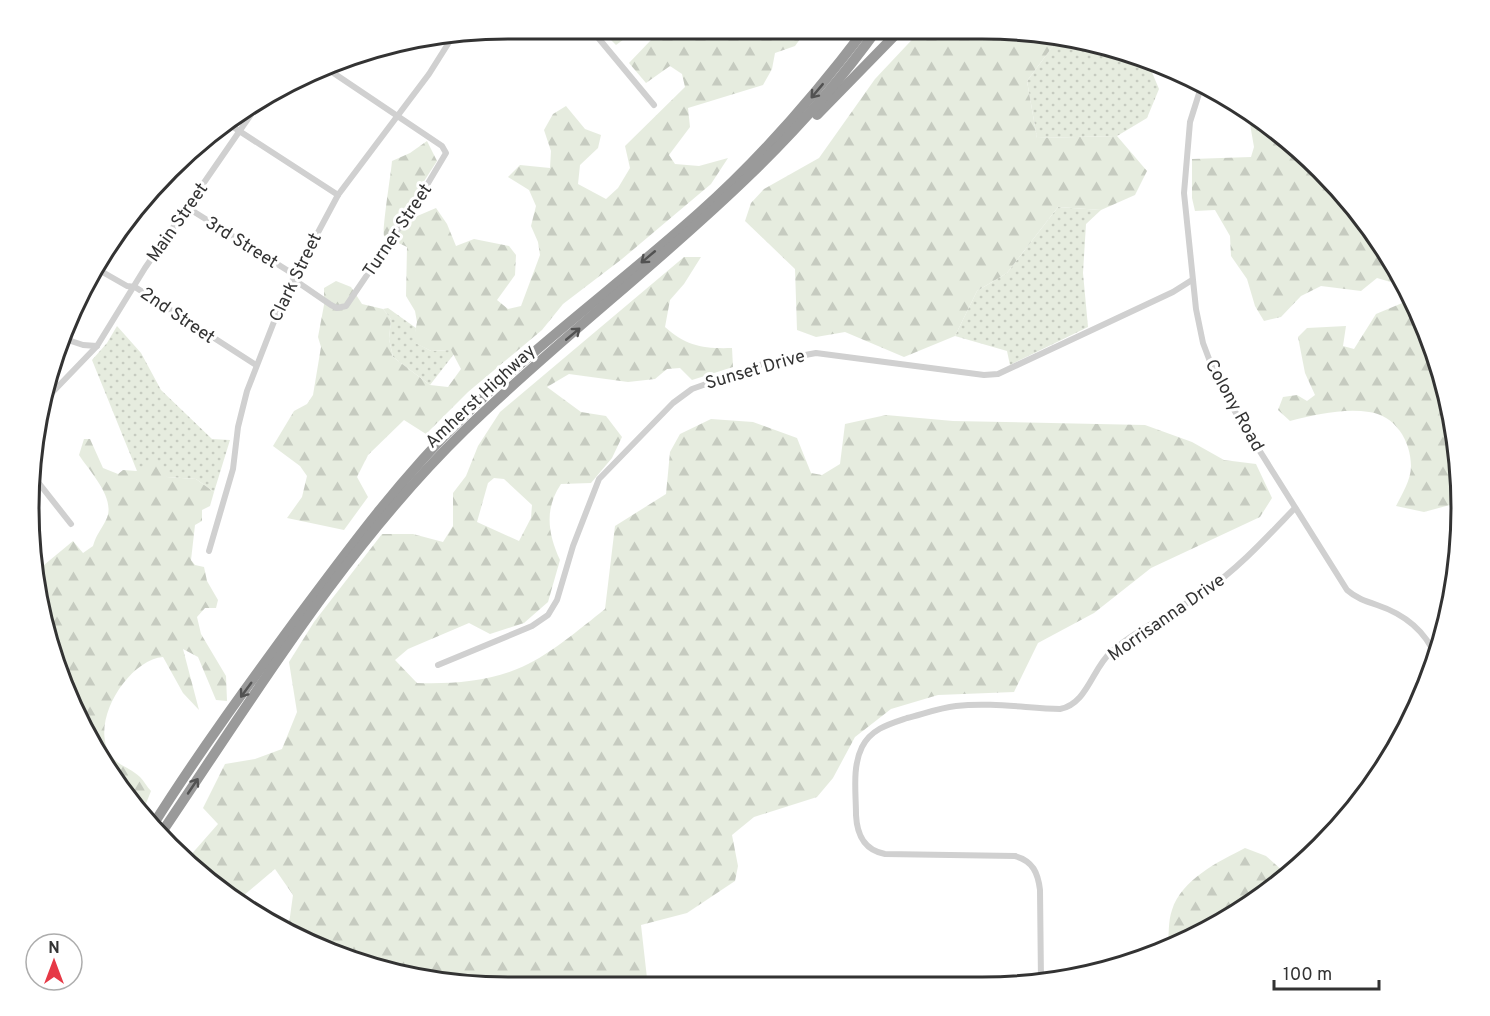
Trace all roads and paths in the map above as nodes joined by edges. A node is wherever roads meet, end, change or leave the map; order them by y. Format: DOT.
graph roads {
  1 [pos="599,39"];
  2 [pos="854,39"];
  3 [pos="858,39"];
  4 [pos="870,39"];
  5 [pos="892,39"];
  6 [pos="448,43"];
  7 [pos="839,64"];
  8 [pos="334,73"];
  9 [pos="1199,93"];
  10 [pos="654,105"];
  11 [pos="398,115"];
  12 [pos="250,116"];
  13 [pos="234,127"];
  14 [pos="240,131"];
  15 [pos="777,151"];
  16 [pos="338,195"];
  17 [pos="188,208"];
  18 [pos="103,272"];
  19 [pos="294,278"];
  20 [pos="1192,280"];
  21 [pos="133,286"];
  22 [pos="70,341"];
  23 [pos="97,346"];
  24 [pos="256,365"];
  25 [pos="54,390"];
  26 [pos="40,484"];
  27 [pos="1295,508"];
  28 [pos="71,524"];
  29 [pos="209,551"];
  30 [pos="1430,646"];
  31 [pos="438,664"];
  32 [pos="157,819"];
  33 [pos="165,828"];
  34 [pos="1041,973"];
  1 -- 10 [label="street"];
  2 -- 7 [label="highway"];
  3 -- 7 [label="highway, Amherst Highway"];
  4 -- 15 [label="highway, Amherst Highway"];
  5 -- 15 [label="highway"];
  6 -- 11 [label="street, Clark Street"];
  7 -- 32 [label="highway, Amherst Highway, one-way"];
  8 -- 11 [label="street"];
  9 -- 20 [label="street, Colony Road"];
  11 -- 16 [label="street, Clark Street"];
  11 -- 19 [label="street, Turner Street"];
  12 -- 14 [label="street, Main Street"];
  13 -- 14 [label="street"];
  14 -- 16 [label="street"];
  14 -- 17 [label="street, Main Street"];
  33 -- 15 [label="highway, Amherst Highway, one-way"];
  16 -- 19 [label="street, Clark Street"];
  17 -- 19 [label="street, 3rd Street"];
  17 -- 21 [label="street, Main Street"];
  18 -- 21 [label="street, 2nd Street"];
  19 -- 24 [label="street, Clark Street"];
  20 -- 27 [label="street, Colony Road"];
  20 -- 31 [label="street, Sunset Drive"];
  21 -- 23 [label="street, Main Street"];
  21 -- 24 [label="street, 2nd Street"];
  22 -- 23 [label="street"];
  23 -- 25 [label="street, Main Street"];
  24 -- 29 [label="street, Clark Street"];
  26 -- 28 [label="street"];
  27 -- 30 [label="street, Colony Road"];
  27 -- 34 [label="street, Morrisanna Drive"];
}
